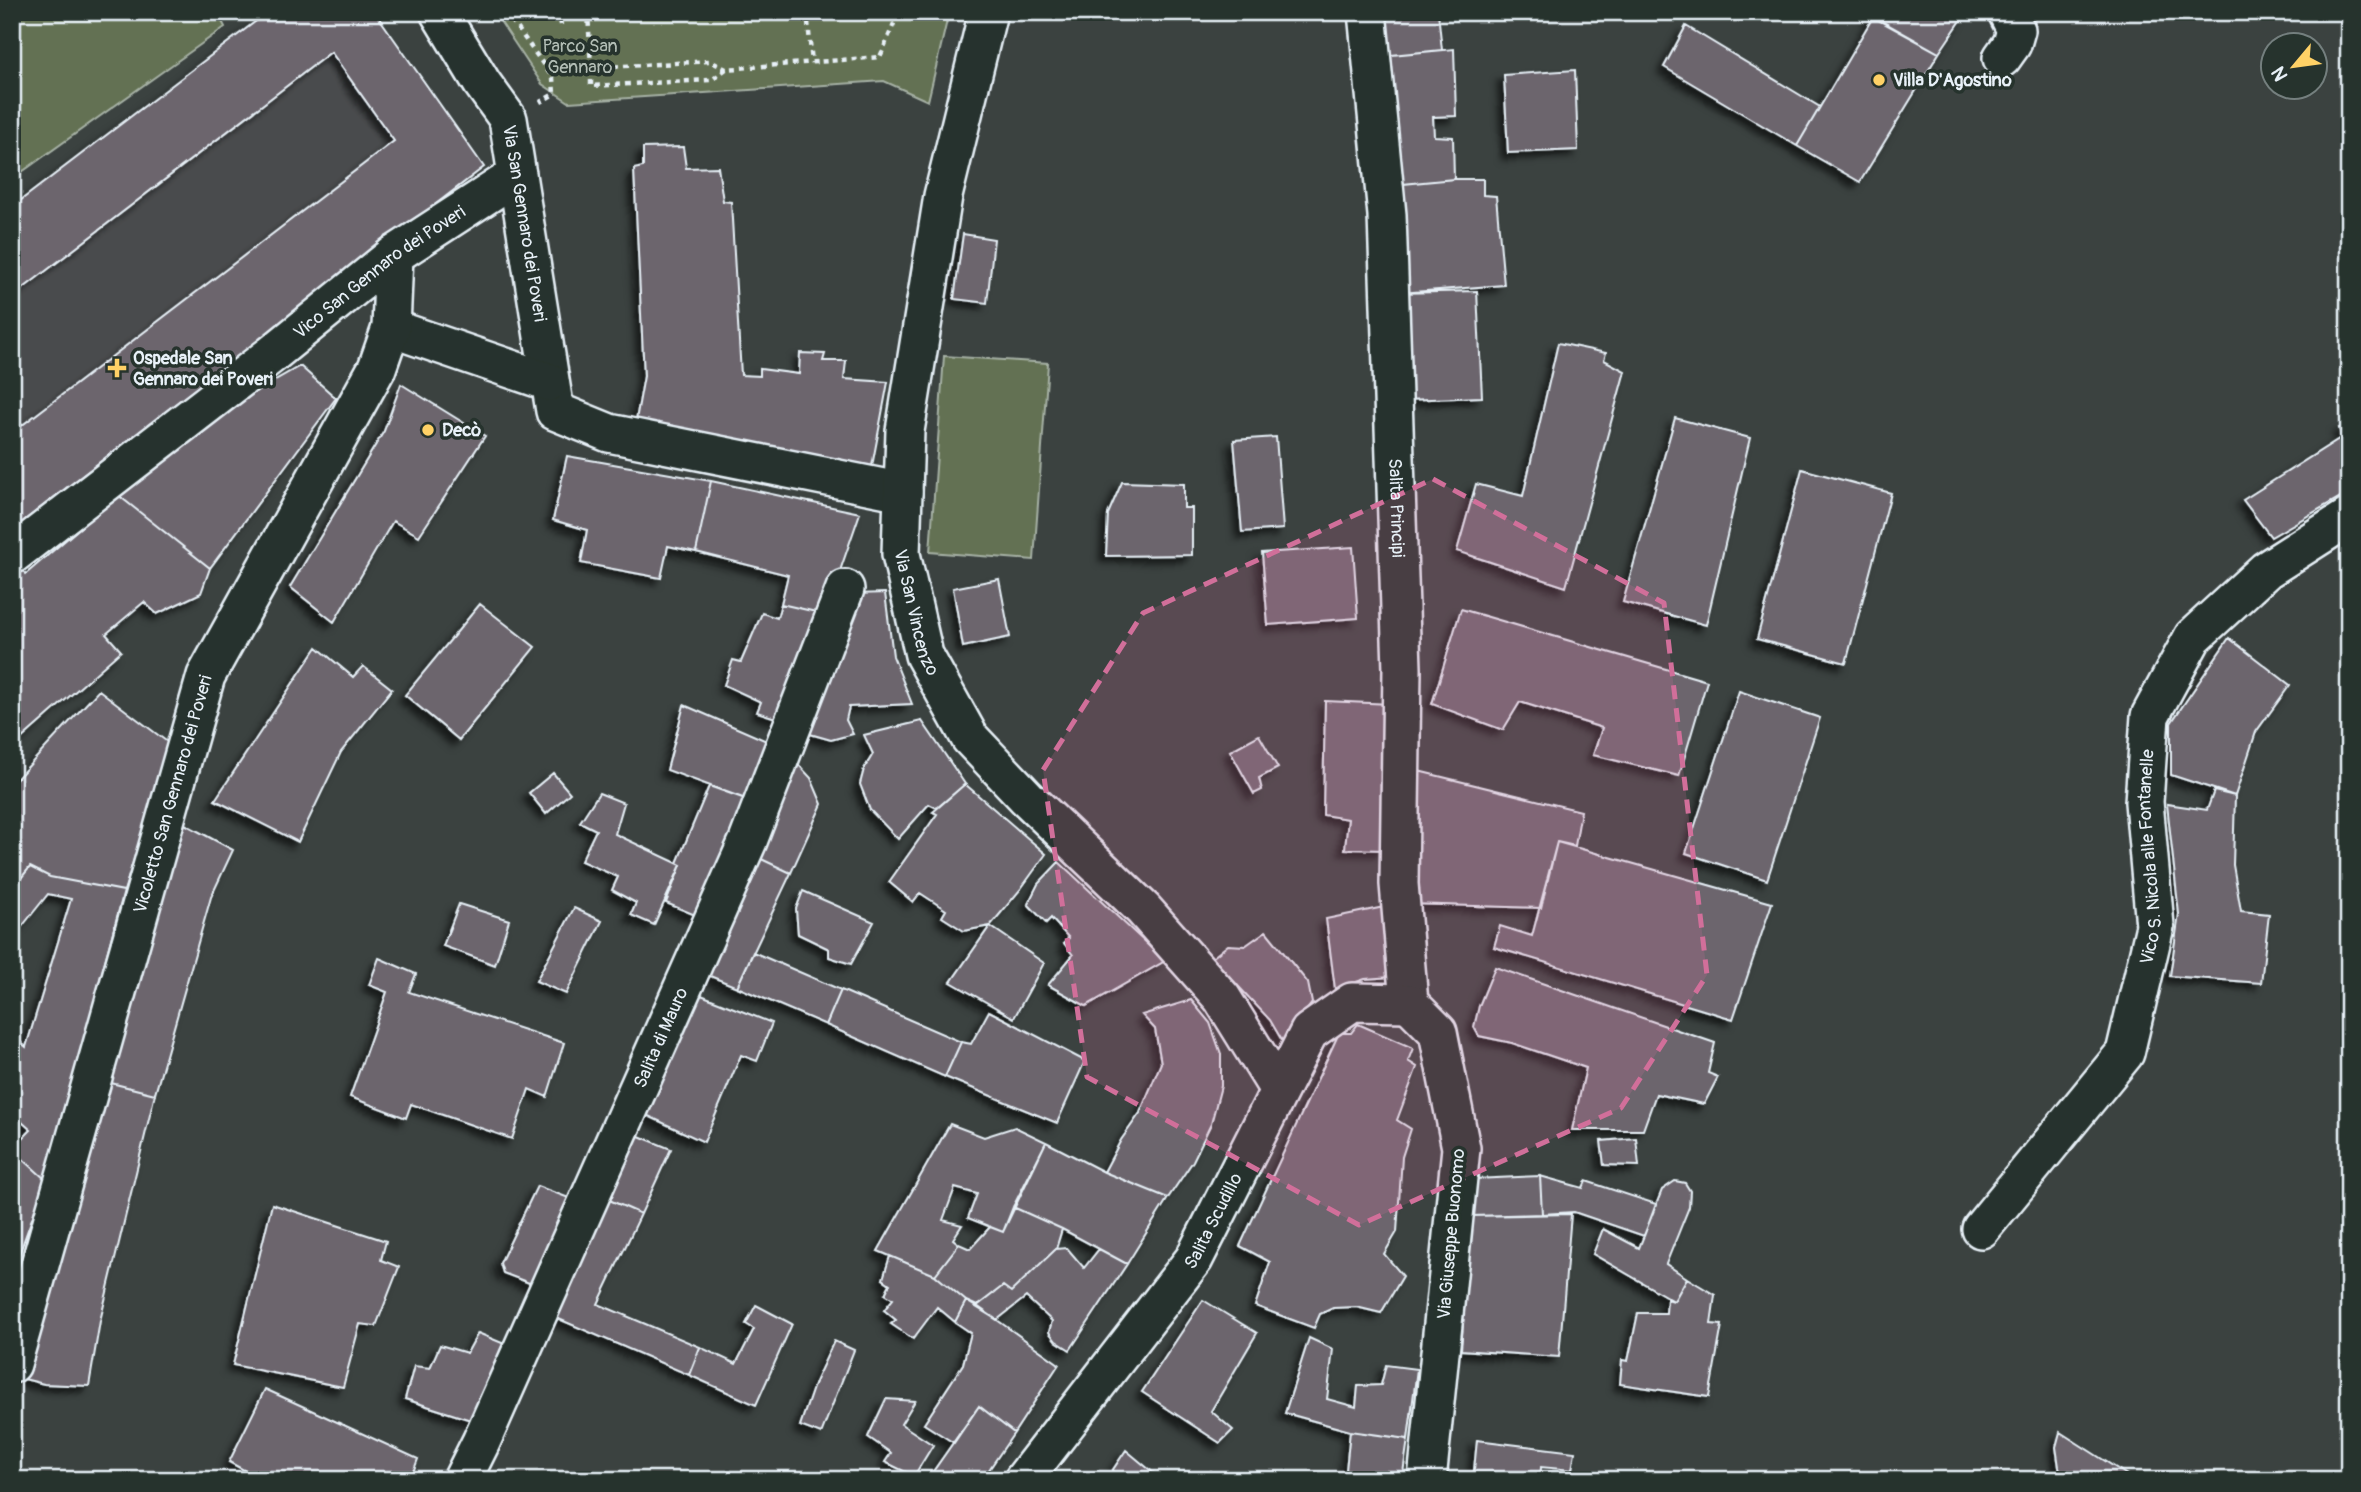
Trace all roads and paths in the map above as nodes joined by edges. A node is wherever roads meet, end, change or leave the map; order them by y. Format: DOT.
graph roads {
  1 [pos="439,12"];
  2 [pos="506,12"];
  3 [pos="559,12"];
  4 [pos="588,12"];
  5 [pos="807,12"];
  6 [pos="885,12"];
  7 [pos="906,12"];
  8 [pos="988,12"];
  9 [pos="1367,12"];
  10 [pos="2007,12"];
  11 [pos="895,21"];
  12 [pos="561,25"];
  13 [pos="2002,58"];
  14 [pos="812,63"];
  15 [pos="591,68"];
  16 [pos="726,69"];
  17 [pos="508,119"];
  18 [pos="517,175"];
  19 [pos="394,255"];
  20 [pos="391,328"];
  21 [pos="552,397"];
  22 [pos="903,492"];
  23 [pos="2349,517"];
  24 [pos="12,555"];
  25 [pos="845,589"];
  26 [pos="1409,1003"];
  27 [pos="1279,1090"];
  28 [pos="1981,1229"];
  29 [pos="12,1364"];
  30 [pos="462,1480"];
  31 [pos="1023,1480"];
  32 [pos="1427,1480"];
  1 -- 17 [label="street, Via San Gennaro dei Poveri"];
  2 -- 17 [label="path"];
  3 -- 12 [label="path"];
  4 -- 15 [label="path"];
  5 -- 14 [label="path"];
  6 -- 11 [label="path"];
  7 -- 11 [label="path"];
  8 -- 22 [label="street, Via San Vincenzo"];
  9 -- 26 [label="street, Salita Principi"];
  10 -- 13 [label="street"];
  11 -- 14 [label="path"];
  14 -- 16 [label="path"];
  15 -- 16 [label="path"];
  15 -- 16 [label="path"];
  17 -- 18 [label="street, Via San Gennaro dei Poveri"];
  18 -- 19 [label="street, Vico San Gennaro dei Poveri"];
  18 -- 21 [label="street, Via San Gennaro dei Poveri"];
  19 -- 20 [label="street, Vicoletto San Gennaro dei Poveri"];
  19 -- 24 [label="street, Vico San Gennaro dei Poveri"];
  20 -- 21 [label="street"];
  20 -- 29 [label="street, Vicoletto San Gennaro dei Poveri"];
  21 -- 22 [label="street"];
  22 -- 27 [label="street, Via San Vincenzo"];
  23 -- 28 [label="street, Vico S. Nicola alle Fontanelle"];
  25 -- 30 [label="street, Salita di Mauro"];
  26 -- 27 [label="street, Salita Scudillo"];
  26 -- 32 [label="street, Via Giuseppe Buonomo"];
  27 -- 31 [label="street, Salita Scudillo"];
}
